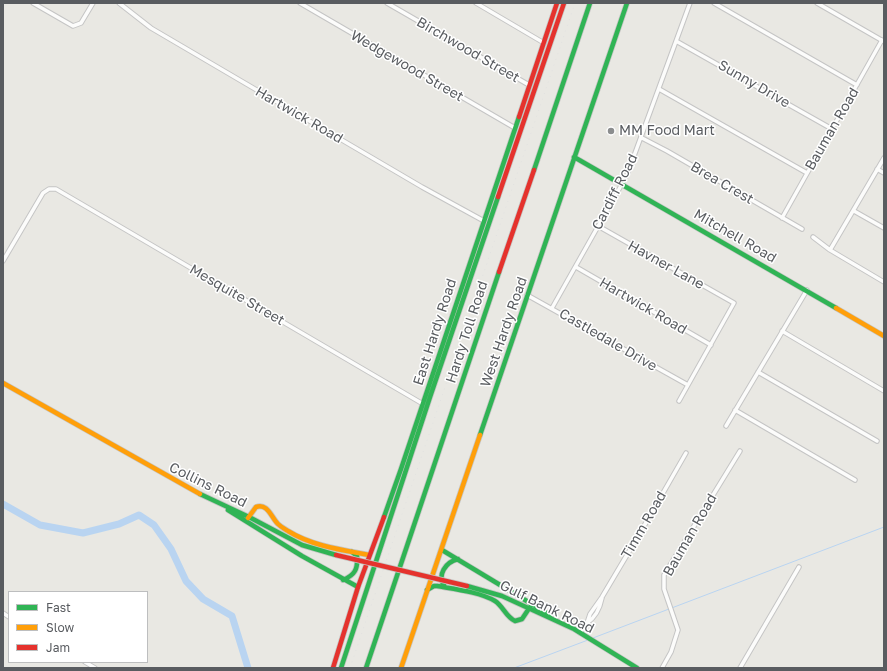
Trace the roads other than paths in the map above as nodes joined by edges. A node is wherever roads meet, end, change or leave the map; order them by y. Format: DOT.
graph roads {
  1 [pos="33,3"];
  2 [pos="93,3"];
  3 [pos="119,3"];
  4 [pos="300,3"];
  5 [pos="387,3"];
  6 [pos="476,3"];
  7 [pos="557,3"];
  8 [pos="564,3"];
  9 [pos="590,3"];
  10 [pos="627,3"];
  11 [pos="690,3"];
  12 [pos="714,3"];
  13 [pos="817,3"];
  14 [pos="676,40"];
  15 [pos="883,41"];
  16 [pos="544,43"];
  17 [pos="529,85"];
  18 [pos="857,85"];
  19 [pos="659,89"];
  20 [pos="515,128"];
  21 [pos="832,129"];
  22 [pos="642,138"];
  23 [pos="574,157"];
  24 [pos="884,158"];
  25 [pos="877,169"];
  26 [pos="807,173"];
  27 [pos="884,173"];
  28 [pos="622,184"];
  29 [pos="854,211"];
  30 [pos="782,218"];
  31 [pos="484,220"];
  32 [pos="598,226"];
  33 [pos="884,228"];
  34 [pos="802,229"];
  35 [pos="813,237"];
  36 [pos="830,250"];
  37 [pos="3,261"];
  38 [pos="576,267"];
  39 [pos="884,282"];
  40 [pos="807,290"];
  41 [pos="527,295"];
  42 [pos="552,308"];
  43 [pos="782,331"];
  44 [pos="884,336"];
  45 [pos="711,344"];
  46 [pos="758,372"];
  47 [pos="3,383"];
  48 [pos="688,385"];
  49 [pos="884,391"];
  50 [pos="679,401"];
  51 [pos="423,404"];
  52 [pos="735,410"];
  53 [pos="726,426"];
  54 [pos="877,441"];
  55 [pos="740,451"];
  56 [pos="686,453"];
  57 [pos="855,480"];
  58 [pos="247,519"];
  59 [pos="442,550"];
  60 [pos="351,551"];
  61 [pos="369,555"];
  62 [pos="458,559"];
  63 [pos="799,567"];
  64 [pos="417,574"];
  65 [pos="343,580"];
  66 [pos="358,587"];
  67 [pos="445,587"];
  68 [pos="427,590"];
  69 [pos="531,606"];
  70 [pos="582,634"];
  71 [pos="333,668"];
  72 [pos="341,668"];
  73 [pos="366,668"];
  74 [pos="401,668"];
  75 [pos="637,668"];
  76 [pos="662,668"];
  77 [pos="740,668"];
  1 -- 2 [label="street"];
  3 -- 31 [label="street, Hartwick Road"];
  4 -- 20 [label="street, Wedgewood Street"];
  5 -- 17 [label="street, Birchwood Street"];
  6 -- 16 [label="street"];
  7 -- 16 [label="main road, East Hardy Road"];
  8 -- 72 [label="main road, Hardy Toll Road"];
  9 -- 73 [label="main road, Hardy Toll Road"];
  10 -- 23 [label="main road, West Hardy Road"];
  11 -- 14 [label="street, Cardiff Road"];
  12 -- 18 [label="street"];
  13 -- 15 [label="street"];
  14 -- 19 [label="street, Cardiff Road"];
  14 -- 21 [label="street, Sunny Drive"];
  15 -- 18 [label="street, Bauman Road"];
  16 -- 17 [label="main road, East Hardy Road"];
  17 -- 20 [label="main road, East Hardy Road"];
  18 -- 21 [label="street, Bauman Road"];
  19 -- 22 [label="street, Cardiff Road"];
  19 -- 26 [label="street"];
  20 -- 31 [label="main road, East Hardy Road"];
  21 -- 26 [label="street, Bauman Road"];
  22 -- 28 [label="street, Cardiff Road"];
  22 -- 30 [label="street, Brea Crest"];
  23 -- 28 [label="main road, Mitchell Road"];
  23 -- 41 [label="main road, West Hardy Road"];
  24 -- 25 [label="street"];
  25 -- 27 [label="street"];
  25 -- 29 [label="street"];
  26 -- 30 [label="street, Bauman Road"];
  28 -- 32 [label="street, Cardiff Road"];
  28 -- 40 [label="main road, Mitchell Road"];
  29 -- 33 [label="street"];
  29 -- 36 [label="street"];
  30 -- 34 [label="street, Brea Crest"];
  31 -- 51 [label="main road, East Hardy Road"];
  32 -- 38 [label="street, Cardiff Road"];
  32 -- 45 [label="street, Havner Lane"];
  35 -- 36 [label="street"];
  36 -- 39 [label="street"];
  37 -- 51 [label="street, Mesquite Street"];
  38 -- 42 [label="street, Cardiff Road"];
  38 -- 45 [label="street, Hartwick Road"];
  40 -- 43 [label="street"];
  40 -- 44 [label="main road, Mitchell Road"];
  41 -- 42 [label="street, Castledale Drive"];
  41 -- 59 [label="main road, West Hardy Road"];
  42 -- 48 [label="street, Castledale Drive"];
  43 -- 46 [label="street"];
  43 -- 49 [label="street"];
  45 -- 48 [label="street"];
  46 -- 52 [label="street"];
  46 -- 54 [label="street"];
  47 -- 58 [label="main road, Collins Road"];
  48 -- 50 [label="street"];
  51 -- 61 [label="main road, East Hardy Road"];
  52 -- 53 [label="street"];
  52 -- 57 [label="street"];
  55 -- 76 [label="street, Bauman Road"];
  56 -- 70 [label="street, Timm Road"];
  58 -- 60 [label="main road"];
  58 -- 64 [label="main road, Collins Road, bridge"];
  58 -- 65 [label="main road"];
  59 -- 62 [label="main road"];
  59 -- 68 [label="main road, West Hardy Road"];
  60 -- 61 [label="main road"];
  60 -- 65 [label="main road"];
  61 -- 66 [label="main road, East Hardy Road"];
  62 -- 67 [label="main road"];
  62 -- 69 [label="main road"];
  63 -- 77 [label="street"];
  64 -- 69 [label="main road, Gulf Bank Road, bridge"];
  65 -- 66 [label="main road"];
  66 -- 71 [label="main road, East Hardy Road"];
  67 -- 68 [label="main road"];
  67 -- 69 [label="main road"];
  68 -- 74 [label="main road, West Hardy Road"];
  69 -- 70 [label="main road, Gulf Bank Road"];
  70 -- 75 [label="main road, Gulf Bank Road"];
}
